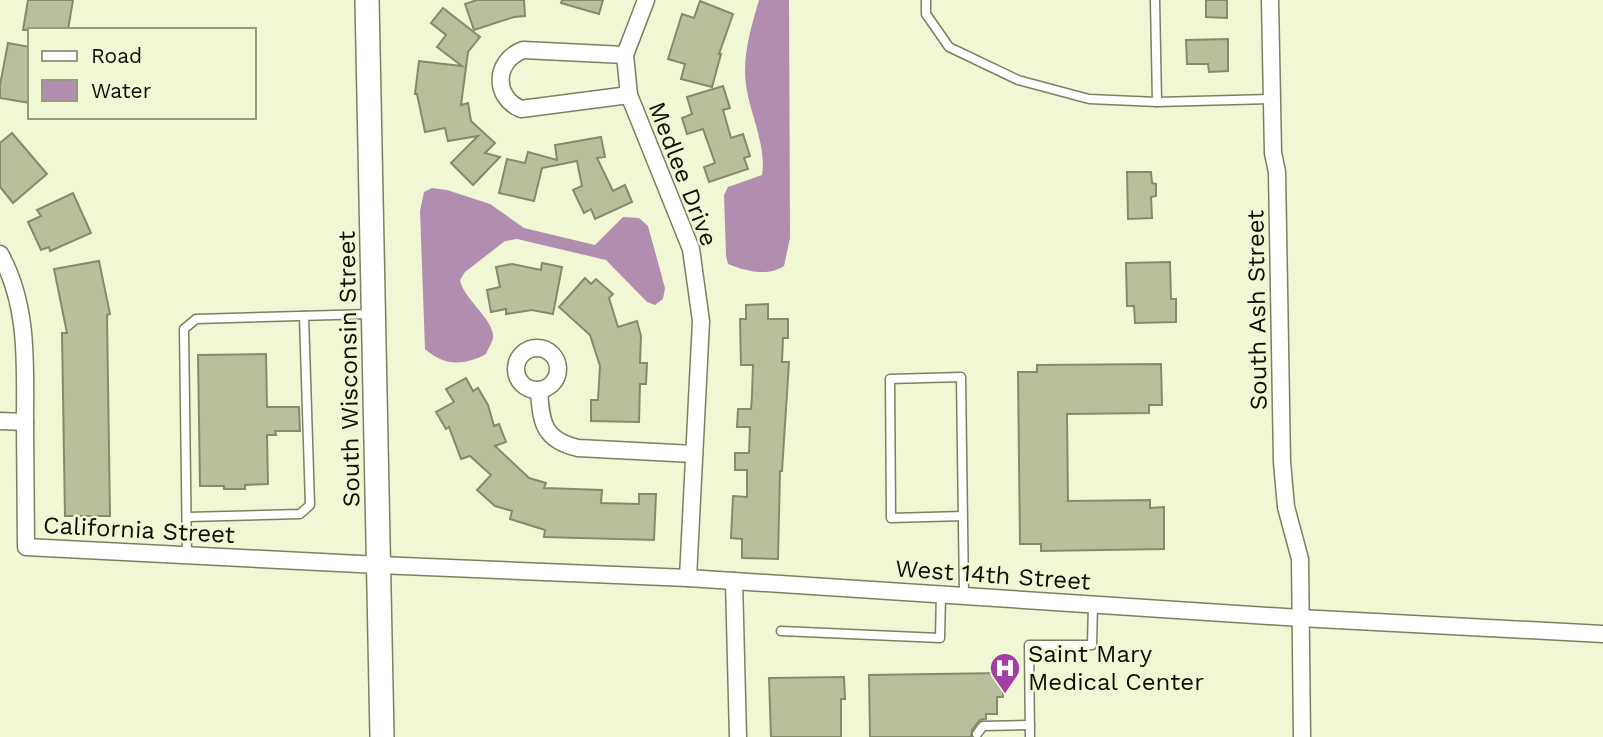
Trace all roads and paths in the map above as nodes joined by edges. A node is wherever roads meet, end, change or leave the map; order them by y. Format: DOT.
graph roads {
  1 [pos="367,0"];
  2 [pos="646,0"];
  3 [pos="926,0"];
  4 [pos="1155,0"];
  5 [pos="1270,0"];
  6 [pos="625,55"];
  7 [pos="629,95"];
  8 [pos="1271,99"];
  9 [pos="1157,102"];
  10 [pos="0,254"];
  11 [pos="374,314"];
  12 [pos="304,316"];
  13 [pos="539,390"];
  14 [pos="0,421"];
  15 [pos="25,422"];
  16 [pos="694,454"];
  17 [pos="963,516"];
  18 [pos="187,517"];
  19 [pos="187,556"];
  20 [pos="379,565"];
  21 [pos="688,578"];
  22 [pos="734,581"];
  23 [pos="941,594"];
  24 [pos="964,596"];
  25 [pos="1093,604"];
  26 [pos="1300,618"];
  27 [pos="781,631"];
  28 [pos="1603,634"];
  29 [pos="1030,725"];
  30 [pos="977,734"];
  31 [pos="382,737"];
  32 [pos="738,737"];
  33 [pos="1030,737"];
  34 [pos="1303,737"];
  1 -- 11 [label="street, South Wisconsin Street"];
  2 -- 6 [label="street, Medlee Drive"];
  3 -- 9 [label="lane"];
  4 -- 9 [label="lane"];
  5 -- 8 [label="street, South Ash Street"];
  6 -- 7 [label="street, Medlee Drive"];
  6 -- 7 [label="street"];
  7 -- 16 [label="street, Medlee Drive"];
  8 -- 9 [label="lane"];
  8 -- 26 [label="street, South Ash Street"];
  10 -- 15 [label="street, California Street"];
  11 -- 12 [label="lane"];
  11 -- 20 [label="street, South Wisconsin Street"];
  12 -- 18 [label="lane"];
  12 -- 18 [label="lane"];
  13 -- 16 [label="street"];
  14 -- 15 [label="street"];
  15 -- 19 [label="street, California Street"];
  16 -- 21 [label="street, Medlee Drive"];
  17 -- 17 [label="lane"];
  17 -- 24 [label="lane"];
  18 -- 19 [label="lane"];
  19 -- 20 [label="street, California Street"];
  20 -- 21 [label="street, West 14th Street"];
  20 -- 31 [label="street, South Wisconsin Street"];
  21 -- 22 [label="street, West 14th Street"];
  22 -- 23 [label="street, West 14th Street"];
  22 -- 32 [label="street"];
  23 -- 24 [label="street, West 14th Street"];
  23 -- 27 [label="lane"];
  24 -- 25 [label="street, West 14th Street"];
  25 -- 26 [label="street, West 14th Street"];
  25 -- 29 [label="lane"];
  26 -- 28 [label="street, West 14th Street"];
  26 -- 34 [label="street, South Ash Street"];
  29 -- 30 [label="lane"];
  29 -- 33 [label="lane"];
}
